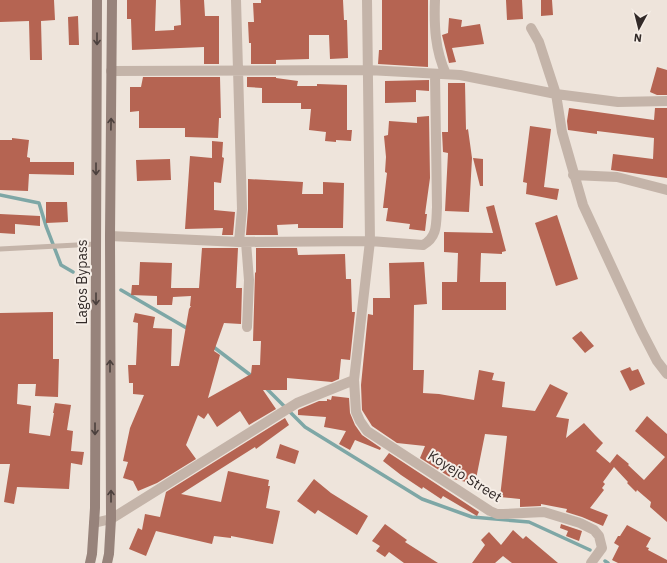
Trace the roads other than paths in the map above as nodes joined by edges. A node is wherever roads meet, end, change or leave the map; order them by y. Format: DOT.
graph roads {
  1 [pos="97,0"];
  2 [pos="112,0"];
  3 [pos="236,0"];
  4 [pos="367,0"];
  5 [pos="435,0"];
  6 [pos="531,28"];
  7 [pos="111,70"];
  8 [pos="368,70"];
  9 [pos="237,71"];
  10 [pos="435,74"];
  11 [pos="446,74"];
  12 [pos="556,94"];
  13 [pos="667,101"];
  14 [pos="574,175"];
  15 [pos="667,190"];
  16 [pos="110,236"];
  17 [pos="370,240"];
  18 [pos="243,242"];
  19 [pos="96,244"];
  20 [pos="0,249"];
  21 [pos="247,327"];
  22 [pos="667,374"];
  23 [pos="354,380"];
  24 [pos="111,519"];
  25 [pos="94,524"];
  26 [pos="90,563"];
  27 [pos="107,563"];
  28 [pos="591,563"];
  1 -- 19 [label="main road, Lagos Bypass, one-way"];
  2 -- 7 [label="main road, Lagos Bypass"];
  3 -- 9 [label="street"];
  4 -- 8 [label="street"];
  5 -- 11 [label="street"];
  6 -- 12 [label="street"];
  7 -- 9 [label="street"];
  16 -- 7 [label="main road, Lagos Bypass, one-way"];
  8 -- 9 [label="street"];
  8 -- 10 [label="street"];
  8 -- 17 [label="street"];
  9 -- 18 [label="street"];
  10 -- 11 [label="street"];
  10 -- 17 [label="street"];
  11 -- 12 [label="street"];
  12 -- 13 [label="street"];
  12 -- 14 [label="street"];
  14 -- 15 [label="street"];
  14 -- 22 [label="street"];
  16 -- 18 [label="street"];
  24 -- 16 [label="main road, Lagos Bypass, one-way"];
  17 -- 18 [label="street"];
  17 -- 23 [label="street"];
  18 -- 21 [label="street"];
  19 -- 20 [label="lane"];
  19 -- 25 [label="main road, Lagos Bypass, one-way"];
  23 -- 24 [label="street"];
  23 -- 28 [label="street, Koyejo Street"];
  24 -- 25 [label="street"];
  24 -- 27 [label="main road, Lagos Bypass"];
  25 -- 26 [label="main road, Lagos Bypass"];
}
